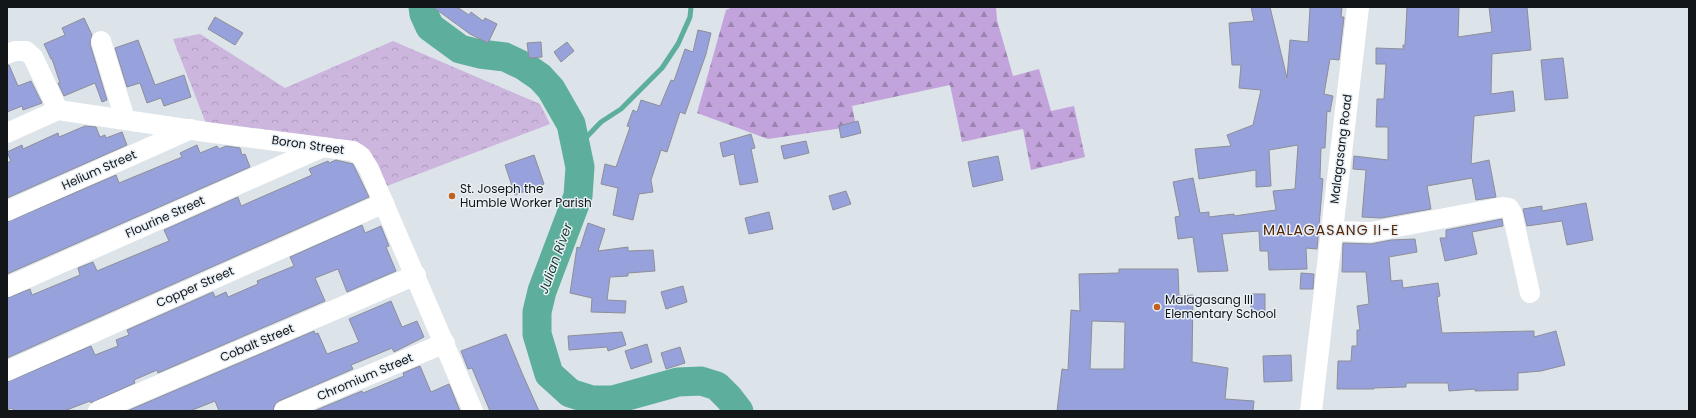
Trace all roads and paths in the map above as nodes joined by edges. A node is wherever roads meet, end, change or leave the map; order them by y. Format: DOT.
graph roads {
  1 [pos="1358,7"];
  2 [pos="101,41"];
  3 [pos="16,53"];
  4 [pos="58,110"];
  5 [pos="125,119"];
  6 [pos="191,129"];
  7 [pos="7,133"];
  8 [pos="323,147"];
  9 [pos="384,204"];
  10 [pos="7,211"];
  11 [pos="1331,231"];
  12 [pos="416,275"];
  13 [pos="7,286"];
  14 [pos="1530,293"];
  15 [pos="445,343"];
  16 [pos="7,371"];
  17 [pos="98,411"];
  18 [pos="284,411"];
  19 [pos="472,411"];
  20 [pos="1311,411"];
  1 -- 11 [label="main road, Malagasang Road"];
  2 -- 5 [label="street"];
  3 -- 4 [label="street"];
  4 -- 5 [label="street, Boron Street"];
  4 -- 7 [label="street"];
  5 -- 6 [label="street, Boron Street"];
  6 -- 8 [label="street, Boron Street"];
  6 -- 10 [label="street, Helium Street"];
  8 -- 9 [label="street, Boron Street"];
  8 -- 13 [label="street, Flourine Street"];
  9 -- 12 [label="street, Boron Street"];
  9 -- 16 [label="street, Copper Street"];
  11 -- 14 [label="street"];
  11 -- 20 [label="main road, Malagasang Road"];
  12 -- 15 [label="street, Boron Street"];
  12 -- 17 [label="street, Cobalt Street"];
  15 -- 18 [label="street, Chromium Street"];
  15 -- 19 [label="street, Boron Street"];
}
